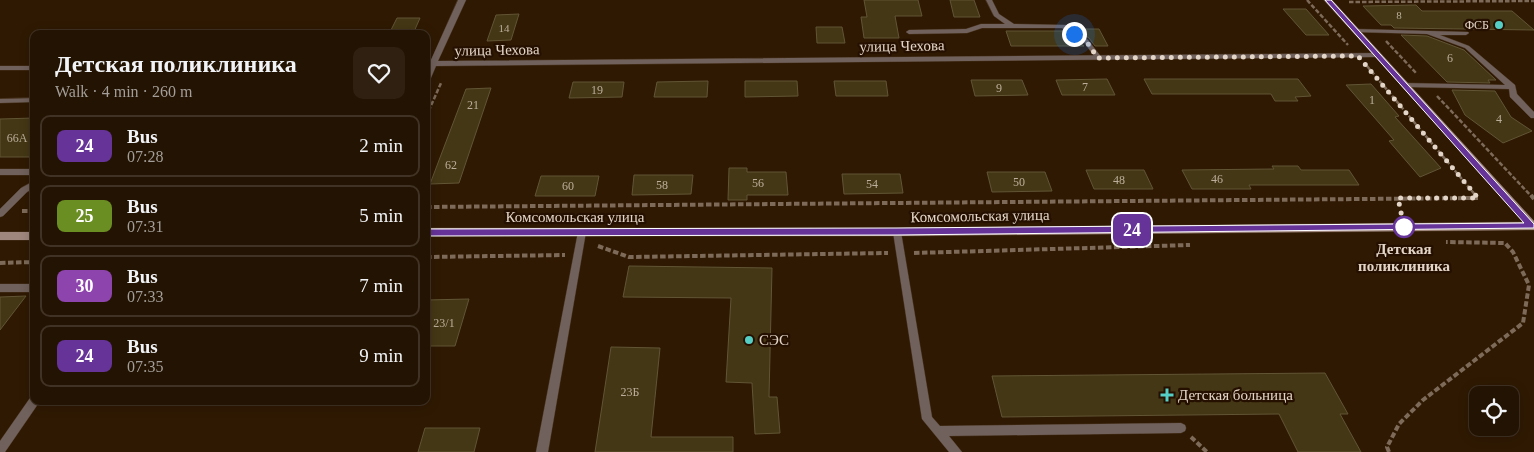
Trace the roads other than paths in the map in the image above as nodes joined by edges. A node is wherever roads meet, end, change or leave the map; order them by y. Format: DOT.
graph roads {
  1 [pos="462,0"];
  2 [pos="989,0"];
  3 [pos="1328,0"];
  4 [pos="1013,26"];
  5 [pos="1356,31"];
  6 [pos="909,32"];
  7 [pos="1427,32"];
  8 [pos="1466,33"];
  9 [pos="1378,56"];
  10 [pos="1098,58"];
  11 [pos="430,64"];
  12 [pos="0,68"];
  13 [pos="30,68"];
  14 [pos="1405,85"];
  15 [pos="1512,87"];
  16 [pos="30,100"];
  17 [pos="0,101"];
  18 [pos="1534,116"];
  19 [pos="0,172"];
  20 [pos="30,172"];
  21 [pos="30,186"];
  22 [pos="0,214"];
  23 [pos="1533,226"];
  24 [pos="430,232"];
  25 [pos="897,232"];
  26 [pos="0,236"];
  27 [pos="30,236"];
  28 [pos="581,236"];
  29 [pos="0,288"];
  30 [pos="30,288"];
  31 [pos="31,405"];
  32 [pos="1181,428"];
  33 [pos="939,432"];
  34 [pos="0,450"];
  35 [pos="542,452"];
  36 [pos="956,452"];
  1 -- 11 [label="street"];
  2 -- 4 [label="lane"];
  3 -- 5 [label="street"];
  4 -- 6 [label="lane"];
  4 -- 10 [label="lane"];
  5 -- 7 [label="lane"];
  5 -- 9 [label="street"];
  7 -- 8 [label="lane"];
  7 -- 15 [label="lane"];
  9 -- 10 [label="street, улица Чехова"];
  9 -- 14 [label="street"];
  10 -- 11 [label="street, улица Чехова"];
  12 -- 13 [label="street"];
  14 -- 15 [label="lane"];
  14 -- 23 [label="street"];
  15 -- 18 [label="lane"];
  16 -- 17 [label="lane"];
  19 -- 20 [label="lane"];
  21 -- 22 [label="lane"];
  23 -- 25 [label="street, Комсомольская улица"];
  24 -- 28 [label="street, Комсомольская улица"];
  25 -- 28 [label="street, Комсомольская улица"];
  25 -- 33 [label="lane"];
  26 -- 27 [label="street"];
  28 -- 35 [label="lane"];
  29 -- 30 [label="lane"];
  31 -- 34 [label="lane"];
  32 -- 33 [label="lane"];
  33 -- 36 [label="lane"];
}
